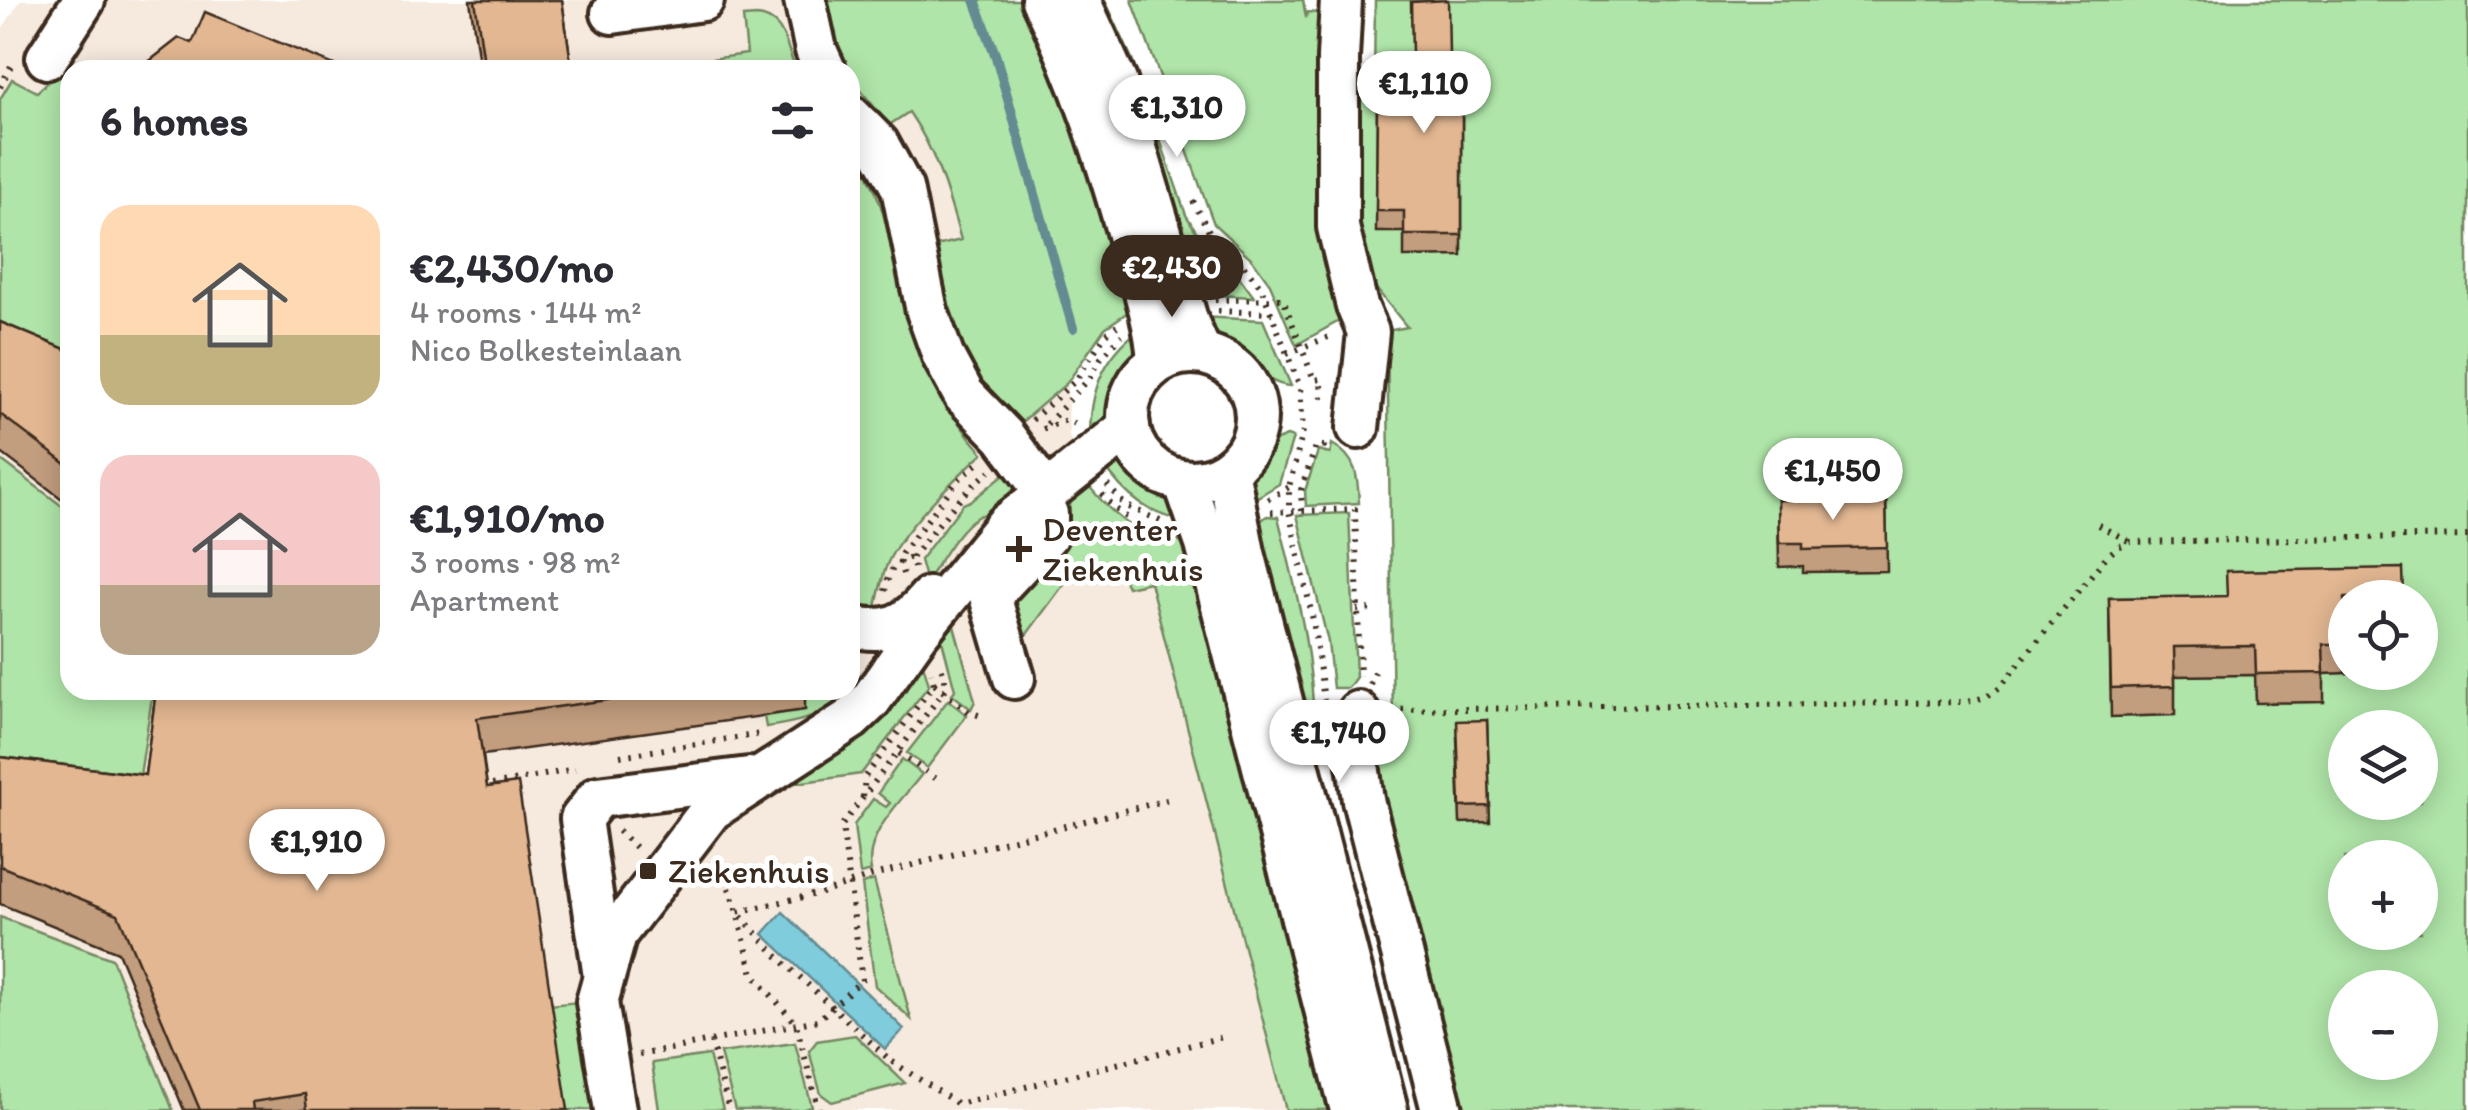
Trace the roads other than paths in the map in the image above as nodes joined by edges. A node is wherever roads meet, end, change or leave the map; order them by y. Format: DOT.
graph roads {
  1 [pos="84,0"];
  2 [pos="704,0"];
  3 [pos="806,0"];
  4 [pos="1042,0"];
  5 [pos="1079,0"];
  6 [pos="1341,0"];
  7 [pos="612,13"];
  8 [pos="46,58"];
  9 [pos="821,60"];
  10 [pos="860,126"];
  11 [pos="1201,353"];
  12 [pos="1158,362"];
  13 [pos="1335,424"];
  14 [pos="1129,427"];
  15 [pos="1228,470"];
  16 [pos="1184,481"];
  17 [pos="1047,503"];
  18 [pos="976,586"];
  19 [pos="873,634"];
  20 [pos="1358,712"];
  21 [pos="758,776"];
  22 [pos="604,976"];
  23 [pos="615,1110"];
  24 [pos="1351,1110"];
  25 [pos="1386,1110"];
  26 [pos="1442,1110"];
  1 -- 8 [label="street"];
  2 -- 7 [label="street"];
  3 -- 9 [label="street"];
  4 -- 12 [label="street"];
  5 -- 11 [label="street"];
  6 -- 13 [label="street"];
  10 -- 17 [label="street"];
  11 -- 12 [label="street"];
  11 -- 15 [label="street"];
  12 -- 14 [label="street"];
  14 -- 16 [label="street"];
  14 -- 17 [label="street"];
  15 -- 16 [label="street"];
  15 -- 25 [label="street"];
  16 -- 24 [label="street"];
  17 -- 18 [label="street"];
  17 -- 19 [label="street"];
  19 -- 21 [label="street"];
  20 -- 26 [label="street"];
  21 -- 22 [label="street"];
  21 -- 22 [label="street"];
  22 -- 23 [label="street"];
}
